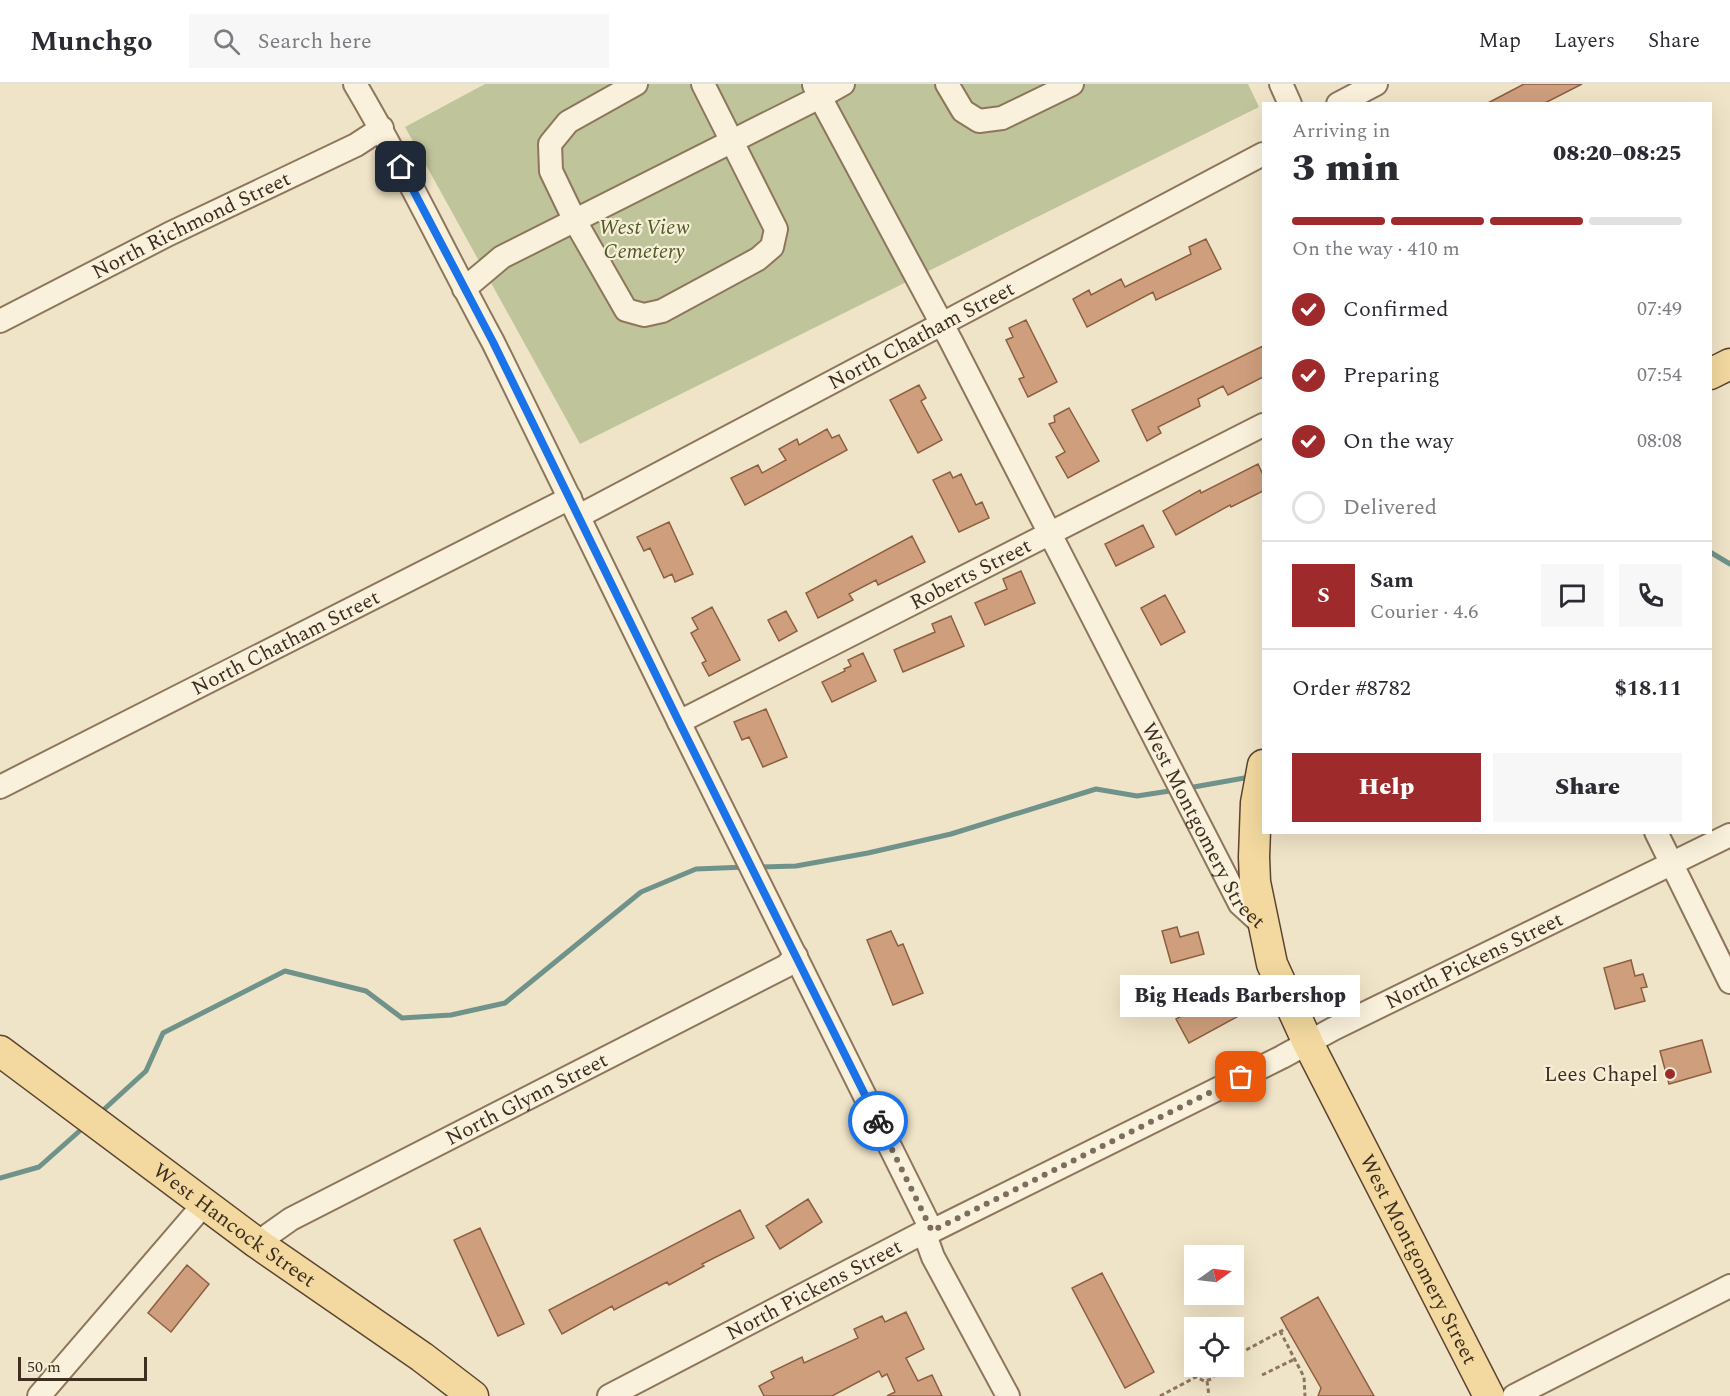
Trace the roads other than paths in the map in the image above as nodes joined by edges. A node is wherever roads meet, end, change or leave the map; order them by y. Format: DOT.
graph roads {
  1 [pos="355,84"];
  2 [pos="636,84"];
  3 [pos="704,84"];
  4 [pos="843,84"];
  5 [pos="947,84"];
  6 [pos="1072,84"];
  7 [pos="1281,84"];
  8 [pos="1376,84"];
  9 [pos="817,90"];
  10 [pos="1289,102"];
  11 [pos="1342,102"];
  12 [pos="381,128"];
  13 [pos="731,142"];
  14 [pos="1262,155"];
  15 [pos="575,221"];
  16 [pos="464,289"];
  17 [pos="0,321"];
  18 [pos="941,323"];
  19 [pos="1730,364"];
  20 [pos="1712,373"];
  21 [pos="1262,427"];
  22 [pos="574,507"];
  23 [pos="1050,534"];
  24 [pos="679,722"];
  25 [pos="1262,771"];
  26 [pos="0,787"];
  27 [pos="1657,834"];
  28 [pos="1730,835"];
  29 [pos="1672,864"];
  30 [pos="1263,925"];
  31 [pos="796,956"];
  32 [pos="1730,982"];
  33 [pos="1308,1043"];
  34 [pos="0,1051"];
  35 [pos="205,1203"];
  36 [pos="928,1232"];
  37 [pos="257,1243"];
  38 [pos="1730,1286"];
  39 [pos="39,1396"];
  40 [pos="473,1396"];
  41 [pos="609,1396"];
  42 [pos="1008,1396"];
  43 [pos="1489,1396"];
  44 [pos="1514,1396"];
  1 -- 12 [label="street"];
  2 -- 15 [label="street"];
  3 -- 13 [label="street"];
  4 -- 9 [label="street"];
  5 -- 6 [label="street"];
  7 -- 10 [label="street"];
  8 -- 11 [label="street"];
  9 -- 13 [label="street"];
  9 -- 18 [label="street, West Montgomery Street"];
  12 -- 16 [label="street"];
  12 -- 17 [label="street, North Richmond Street"];
  13 -- 15 [label="street"];
  13 -- 15 [label="street"];
  14 -- 18 [label="street, North Chatham Street"];
  15 -- 16 [label="street"];
  16 -- 22 [label="street"];
  18 -- 22 [label="street, North Chatham Street"];
  18 -- 23 [label="street, West Montgomery Street"];
  19 -- 20 [label="main road"];
  21 -- 23 [label="street, Roberts Street"];
  22 -- 24 [label="street"];
  22 -- 26 [label="street, North Chatham Street"];
  23 -- 24 [label="street, Roberts Street"];
  23 -- 30 [label="street, West Montgomery Street"];
  24 -- 31 [label="street"];
  25 -- 30 [label="main road"];
  27 -- 29 [label="street"];
  28 -- 29 [label="street, North Pickens Street"];
  29 -- 32 [label="street"];
  29 -- 33 [label="street, North Pickens Street"];
  30 -- 33 [label="main road, West Montgomery Street"];
  31 -- 36 [label="street"];
  31 -- 37 [label="street, North Glynn Street"];
  33 -- 36 [label="street, North Pickens Street"];
  33 -- 43 [label="main road, West Montgomery Street"];
  34 -- 35 [label="main road, West Hancock Street"];
  35 -- 37 [label="main road, West Hancock Street"];
  35 -- 39 [label="street"];
  36 -- 41 [label="street, North Pickens Street"];
  36 -- 42 [label="street"];
  37 -- 40 [label="main road, West Hancock Street"];
  38 -- 44 [label="street"];
}
